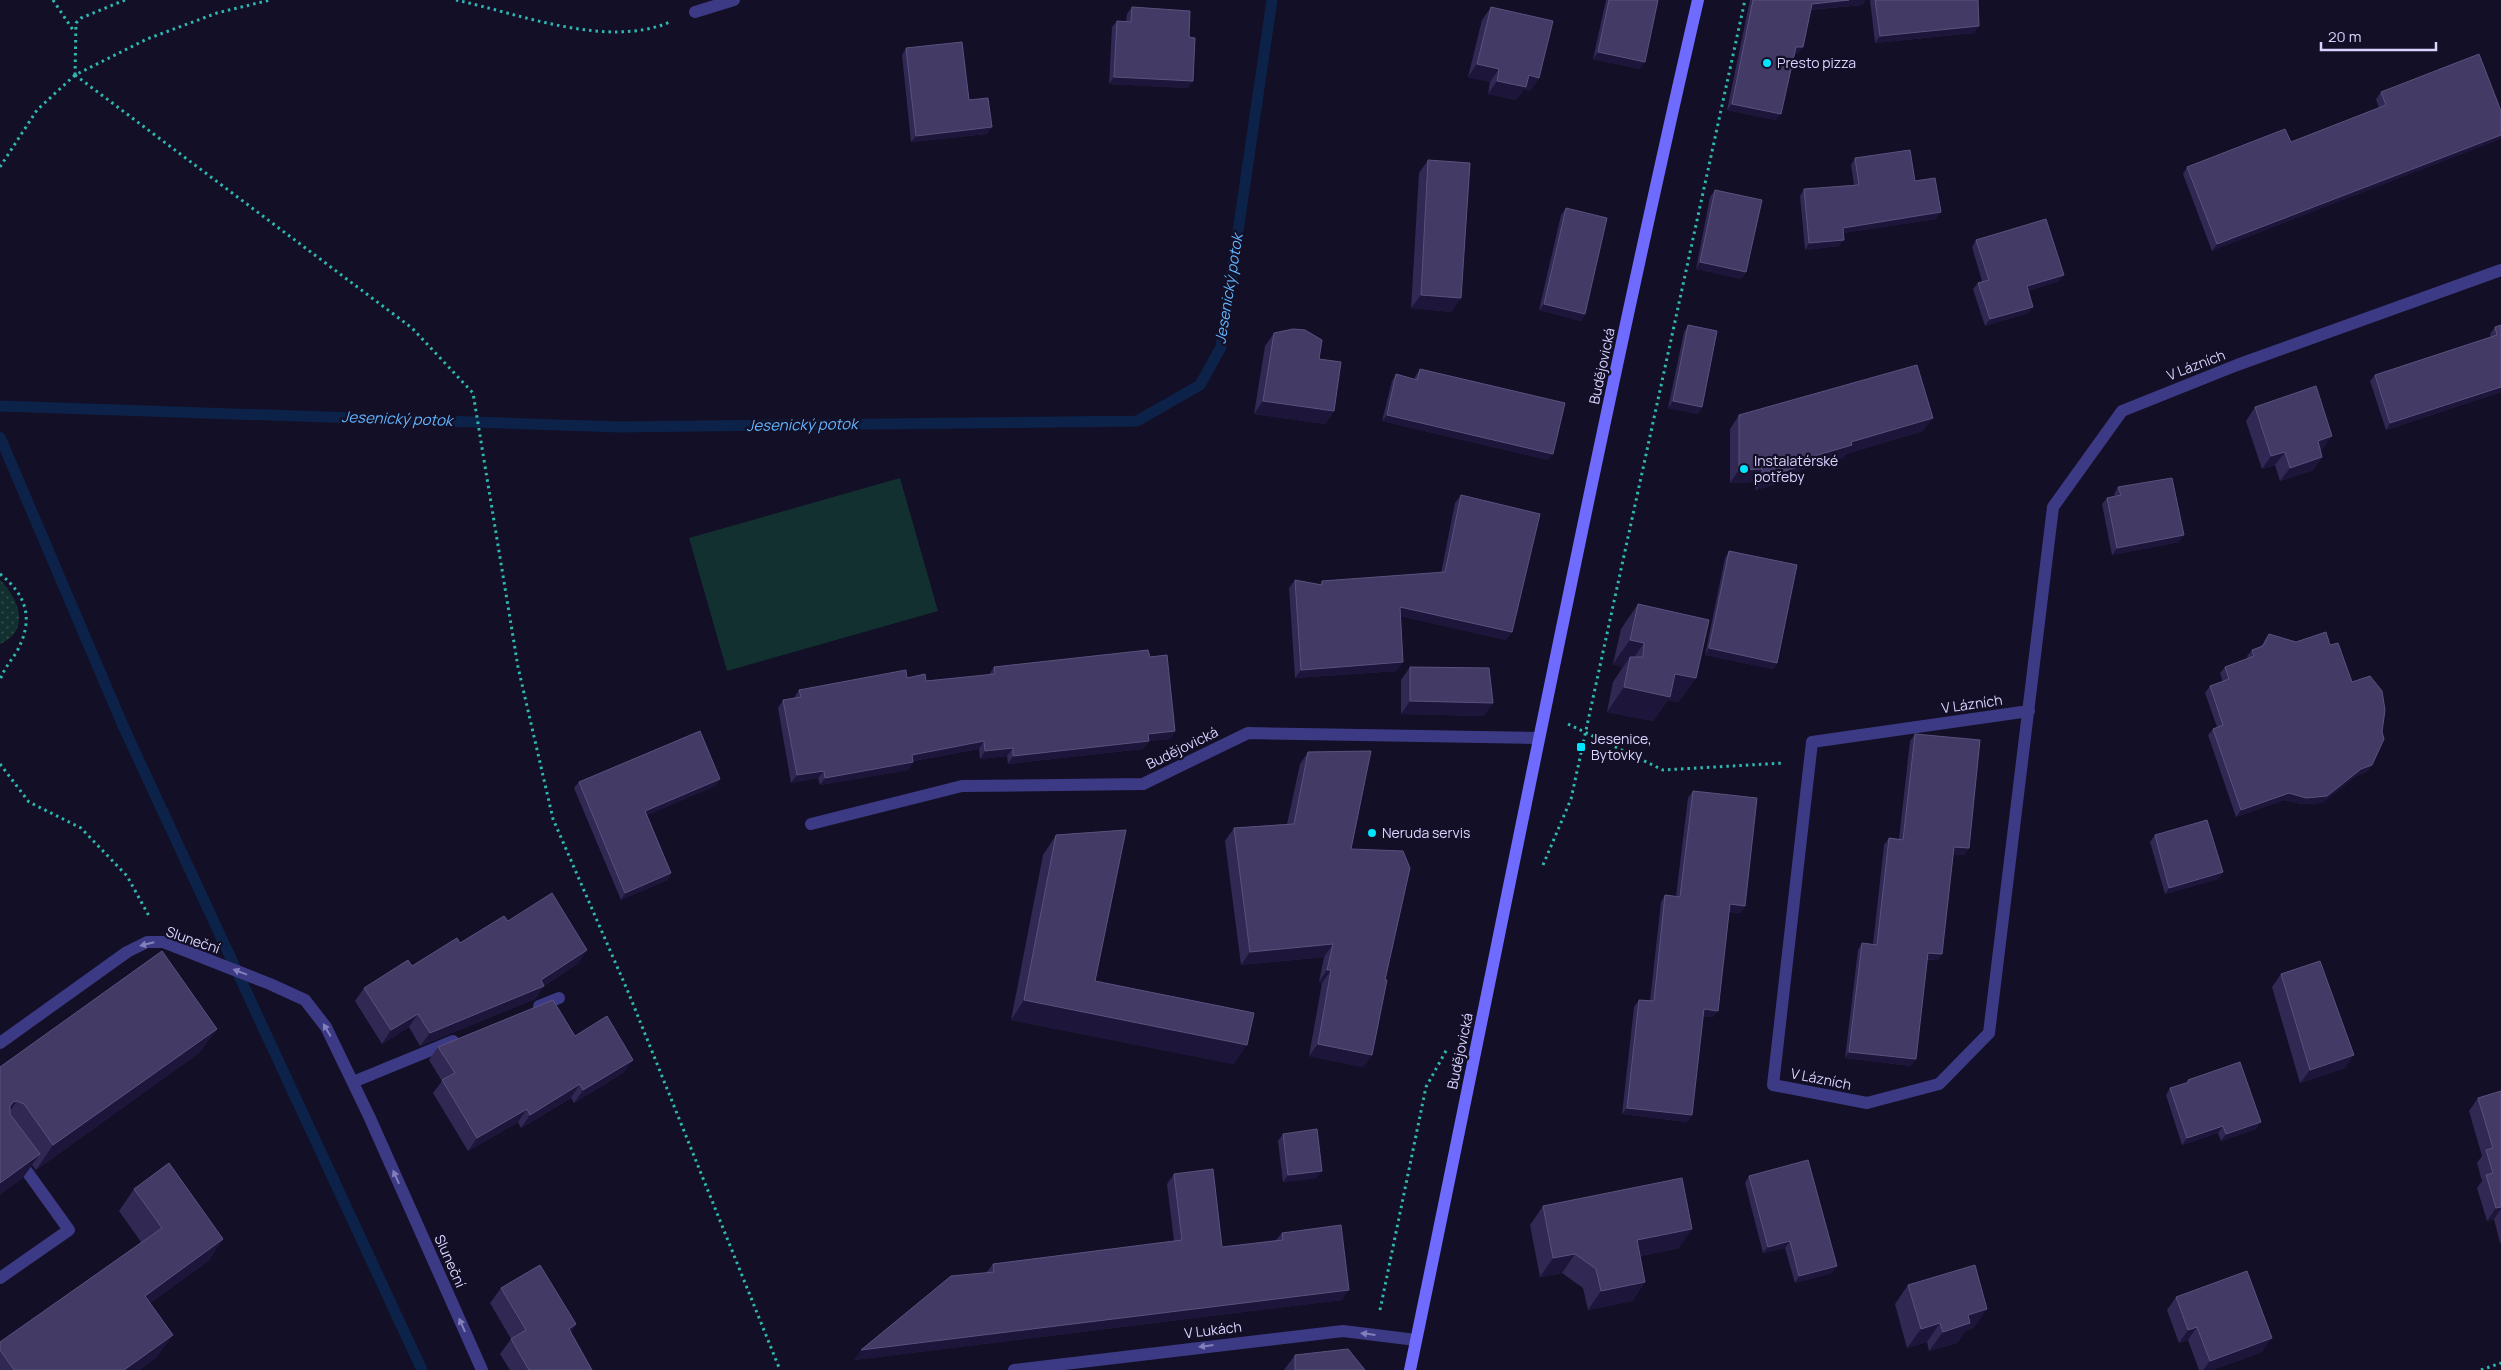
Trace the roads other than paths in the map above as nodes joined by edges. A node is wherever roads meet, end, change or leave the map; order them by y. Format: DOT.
graph roads {
  1 [pos="734,0"];
  2 [pos="1698,0"];
  3 [pos="695,12"];
  4 [pos="2501,270"];
  5 [pos="2029,710"];
  6 [pos="1539,738"];
  7 [pos="811,824"];
  8 [pos="559,998"];
  9 [pos="524,1012"];
  10 [pos="461,1038"];
  11 [pos="0,1043"];
  12 [pos="353,1082"];
  13 [pos="0,1134"];
  14 [pos="0,1278"];
  15 [pos="1416,1340"];
  16 [pos="482,1370"];
  17 [pos="1014,1370"];
  18 [pos="1410,1370"];
  1 -- 3 [label="street"];
  2 -- 6 [label="main road, Budějovická"];
  4 -- 5 [label="street, V Lázních"];
  5 -- 5 [label="street, V Lázních"];
  6 -- 7 [label="street, Budějovická"];
  6 -- 15 [label="main road, Budějovická"];
  8 -- 9 [label="street"];
  10 -- 12 [label="street"];
  12 -- 11 [label="street, Sluneční, one-way"];
  16 -- 12 [label="street, Sluneční, one-way"];
  13 -- 14 [label="street"];
  15 -- 17 [label="street, V Lukách, one-way"];
  15 -- 18 [label="main road, Budějovická"];
}
